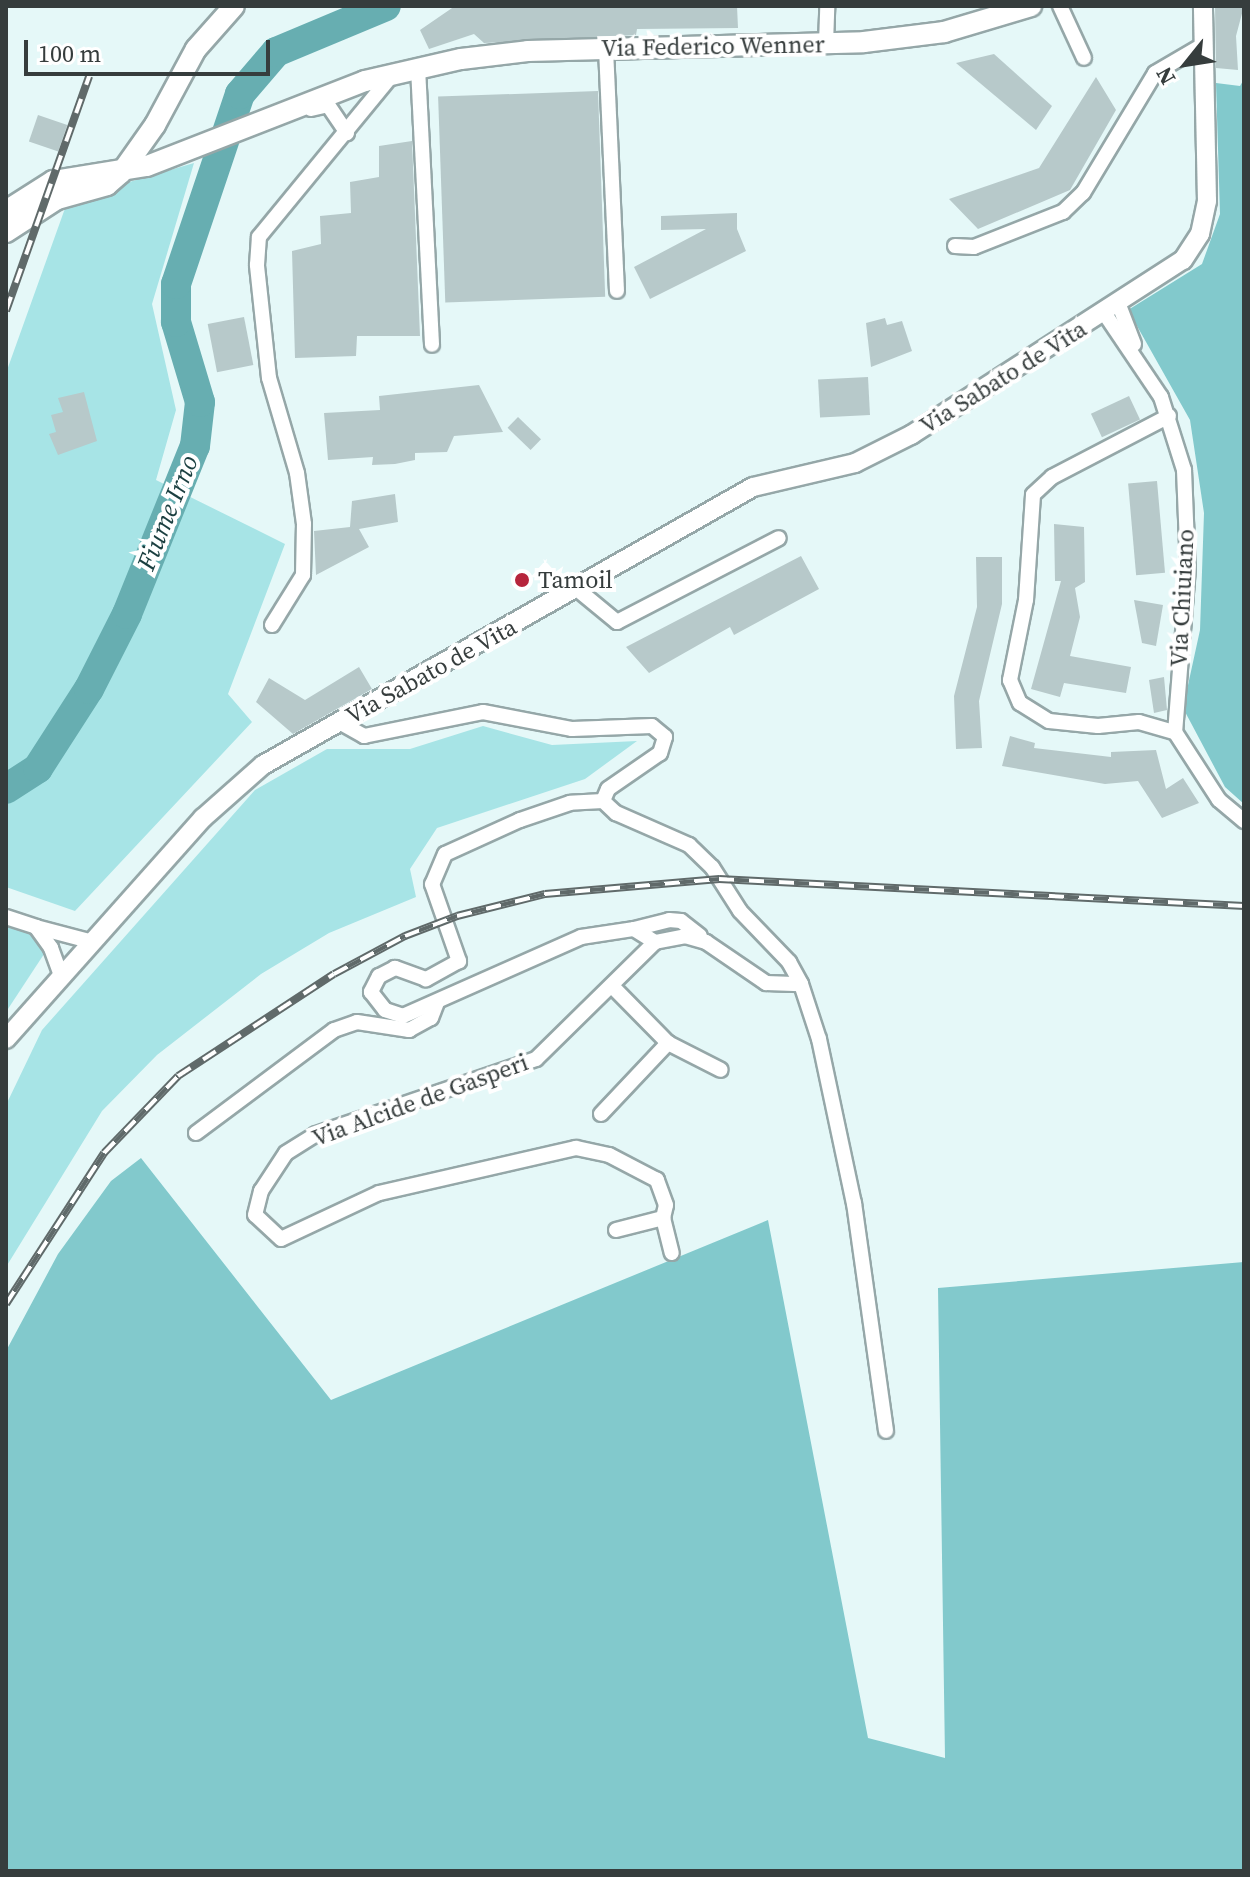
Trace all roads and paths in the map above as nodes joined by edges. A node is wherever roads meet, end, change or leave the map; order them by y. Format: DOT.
graph roads {
  1 [pos="234,6"];
  2 [pos="827,6"];
  3 [pos="1031,6"];
  4 [pos="1060,6"];
  5 [pos="1203,6"];
  6 [pos="826,44"];
  7 [pos="1201,46"];
  8 [pos="606,49"];
  9 [pos="1084,58"];
  10 [pos="418,68"];
  11 [pos="393,74"];
  12 [pos="261,122"];
  13 [pos="347,133"];
  14 [pos="121,173"];
  15 [pos="6,211"];
  16 [pos="6,232"];
  17 [pos="955,246"];
  18 [pos="617,291"];
  19 [pos="1112,309"];
  20 [pos="432,345"];
  21 [pos="1169,416"];
  22 [pos="779,538"];
  23 [pos="577,589"];
  24 [pos="272,625"];
  25 [pos="339,722"];
  26 [pos="1175,732"];
  27 [pos="603,801"];
  28 [pos="1244,821"];
  29 [pos="6,917"];
  30 [pos="36,927"];
  31 [pos="634,929"];
  32 [pos="89,941"];
  33 [pos="655,942"];
  34 [pos="706,942"];
  35 [pos="60,973"];
  36 [pos="801,984"];
  37 [pos="613,987"];
  38 [pos="437,1002"];
  39 [pos="6,1039"];
  40 [pos="668,1043"];
  41 [pos="721,1070"];
  42 [pos="601,1114"];
  43 [pos="196,1133"];
  44 [pos="663,1218"];
  45 [pos="616,1230"];
  46 [pos="672,1253"];
  47 [pos="886,1431"];
  1 -- 14 [label="main road"];
  2 -- 6 [label="street"];
  3 -- 6 [label="main road, Via Federico Wenner"];
  4 -- 9 [label="street"];
  5 -- 7 [label="street, Via Sabato de Vita"];
  6 -- 8 [label="main road, Via Federico Wenner"];
  7 -- 17 [label="street"];
  7 -- 19 [label="street, Via Sabato de Vita"];
  8 -- 10 [label="main road, Via Federico Wenner"];
  8 -- 18 [label="street"];
  10 -- 11 [label="main road, Via Federico Wenner"];
  10 -- 20 [label="street"];
  11 -- 12 [label="main road, Via Federico Wenner"];
  11 -- 13 [label="street"];
  12 -- 13 [label="street, Via Federico Wenner"];
  12 -- 14 [label="main road, Via Federico Wenner"];
  13 -- 24 [label="street"];
  14 -- 15 [label="main road, Via Federico Wenner"];
  14 -- 16 [label="main road"];
  19 -- 21 [label="street, Via Chiuiano"];
  19 -- 23 [label="street, Via Sabato de Vita"];
  21 -- 26 [label="street, Via Chiuiano"];
  21 -- 26 [label="street"];
  22 -- 23 [label="street"];
  23 -- 25 [label="street, Via Sabato de Vita"];
  25 -- 27 [label="street"];
  25 -- 32 [label="street, Via Sabato de Vita"];
  26 -- 28 [label="street"];
  27 -- 36 [label="street"];
  27 -- 38 [label="street"];
  29 -- 30 [label="street"];
  30 -- 32 [label="street"];
  30 -- 35 [label="street"];
  31 -- 33 [label="street"];
  31 -- 34 [label="street"];
  31 -- 38 [label="street"];
  32 -- 35 [label="street, Via Sabato de Vita"];
  33 -- 34 [label="street"];
  33 -- 37 [label="street, Via Alcide de Gasperi"];
  34 -- 36 [label="street"];
  35 -- 39 [label="street, Via Sabato de Vita"];
  36 -- 47 [label="street"];
  37 -- 40 [label="street"];
  37 -- 44 [label="street, Via Alcide de Gasperi"];
  38 -- 43 [label="street"];
  40 -- 41 [label="street"];
  40 -- 42 [label="street"];
  44 -- 45 [label="street"];
  44 -- 46 [label="street"];
}
